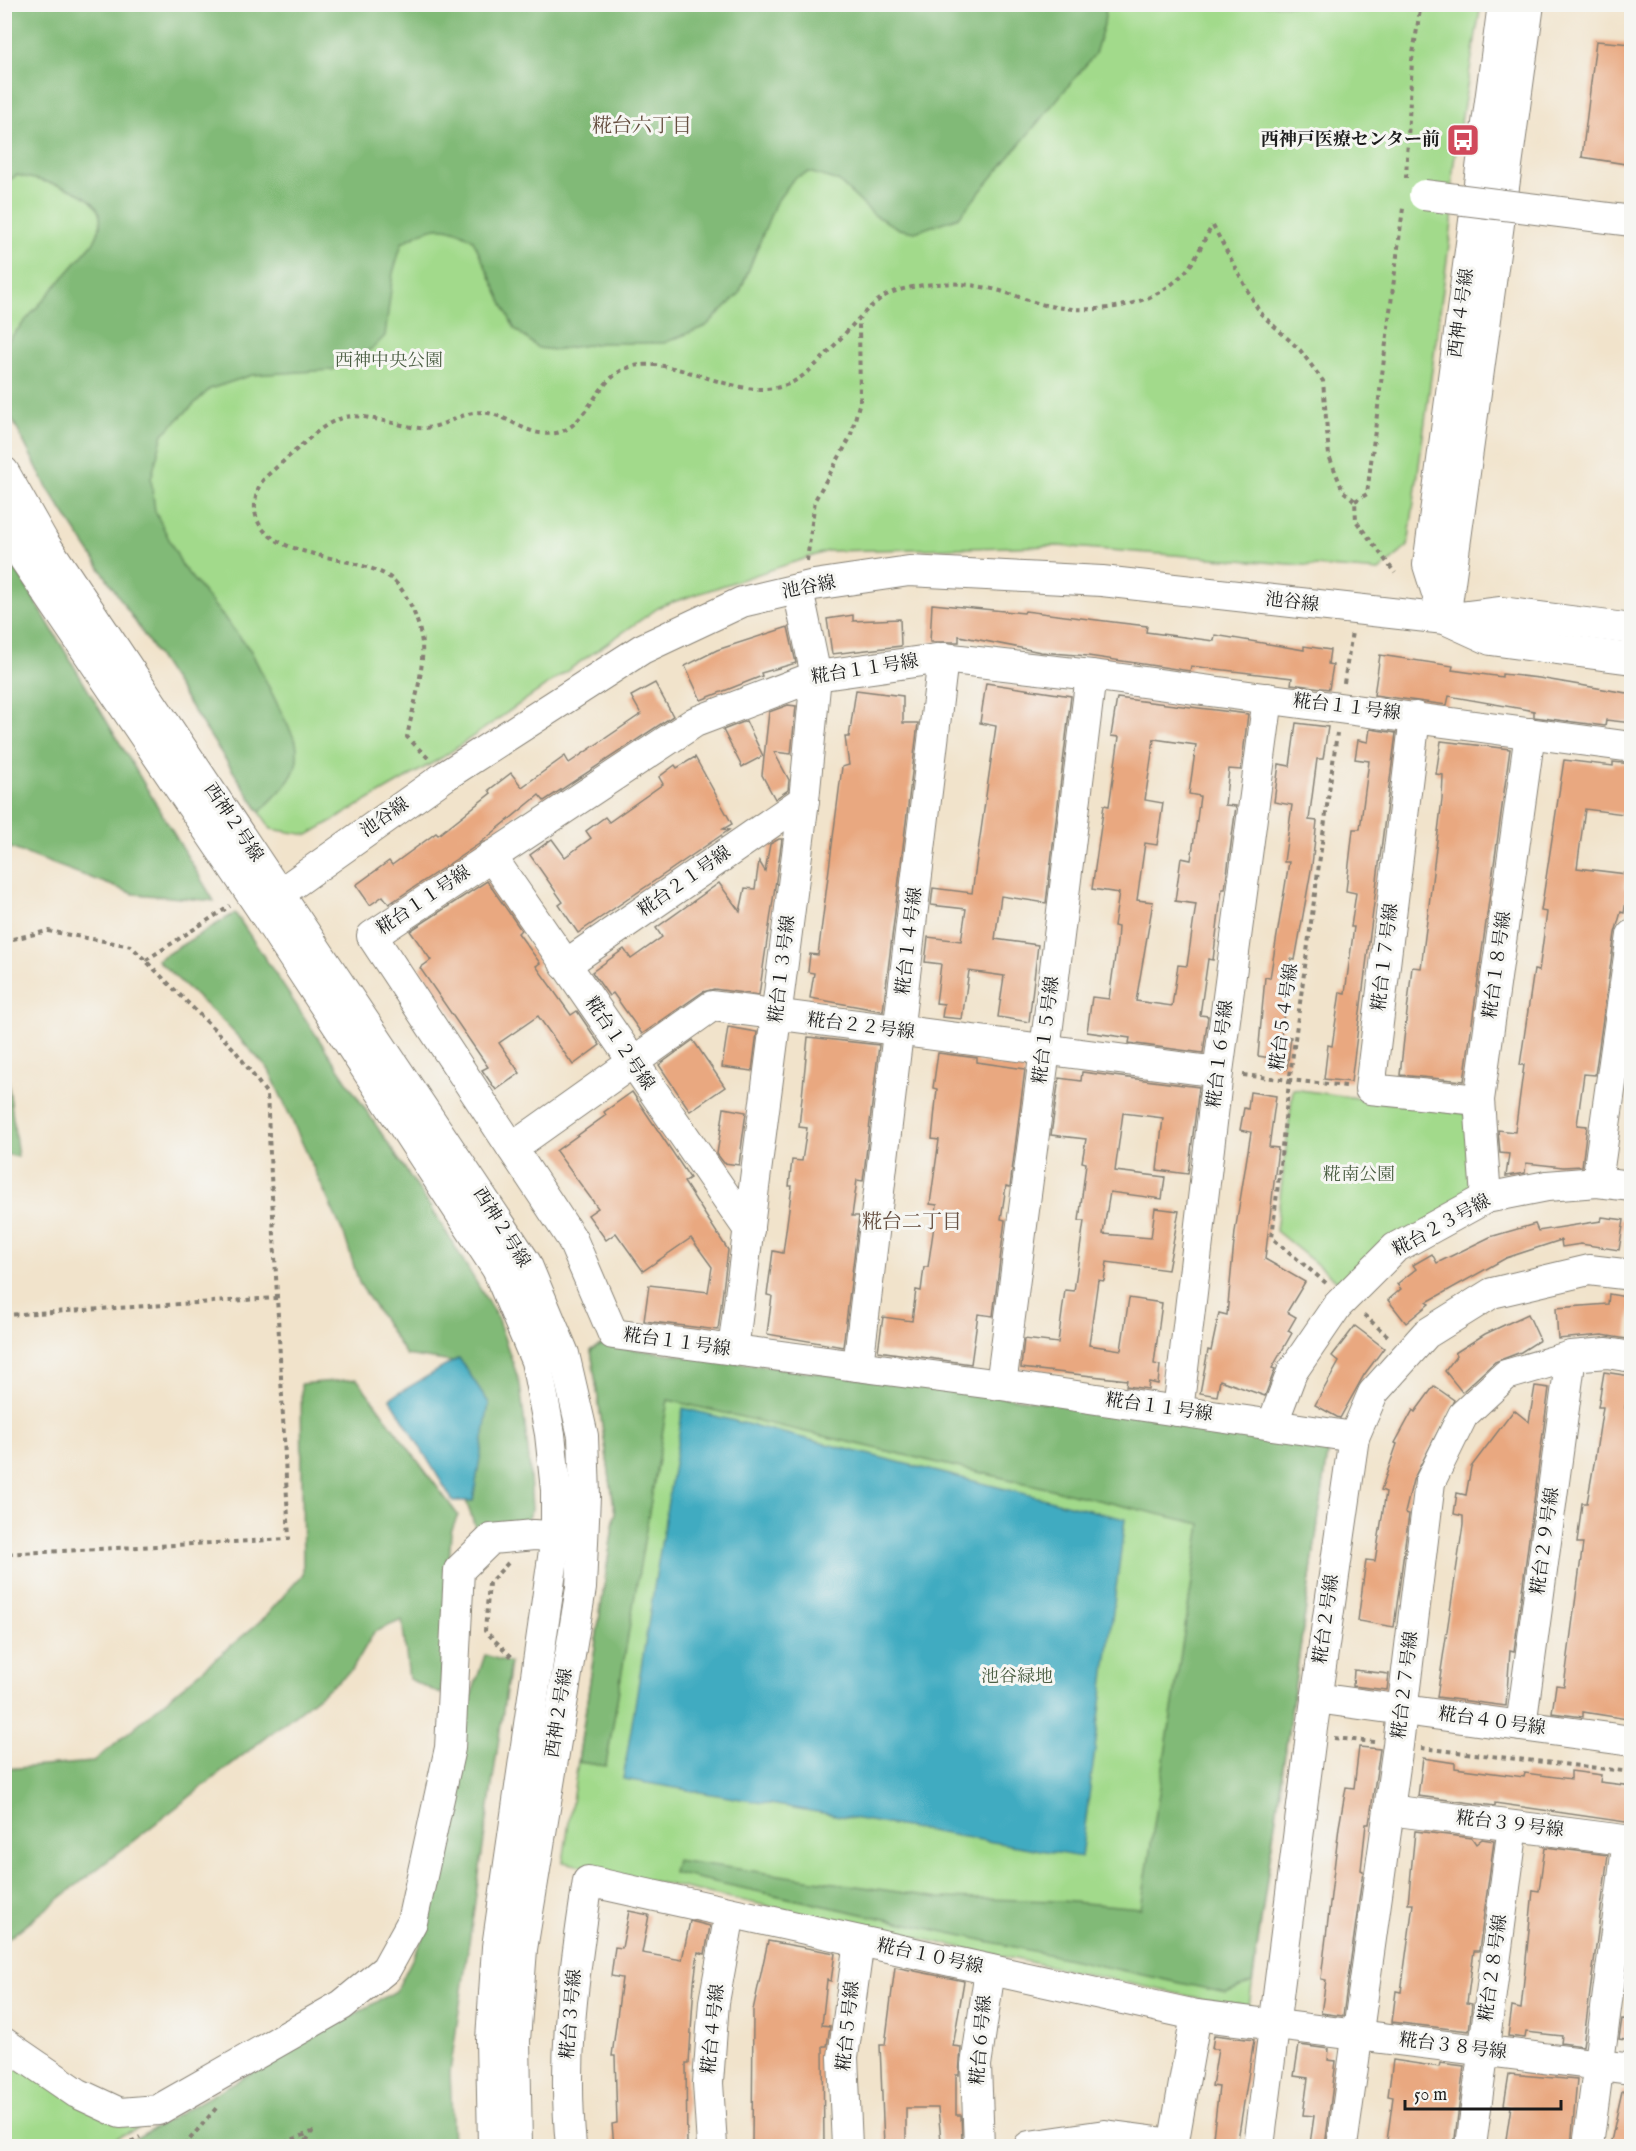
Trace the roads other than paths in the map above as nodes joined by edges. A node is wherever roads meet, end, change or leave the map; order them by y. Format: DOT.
graph roads {
  1 [pos="1503,4"];
  2 [pos="1529,4"];
  3 [pos="1415,194"];
  4 [pos="1632,221"];
  5 [pos="4,472"];
  6 [pos="4,523"];
  7 [pos="806,587"];
  8 [pos="1445,620"];
  9 [pos="1632,629"];
  10 [pos="943,658"];
  11 [pos="1632,659"];
  12 [pos="1091,675"];
  13 [pos="816,676"];
  14 [pos="1268,698"];
  15 [pos="1415,717"];
  16 [pos="1530,733"];
  17 [pos="1632,747"];
  18 [pos="804,800"];
  19 [pos="491,856"];
  20 [pos="258,901"];
  21 [pos="1632,935"];
  22 [pos="565,965"];
  23 [pos="777,1016"];
  24 [pos="900,1032"];
  25 [pos="1045,1050"];
  26 [pos="633,1064"];
  27 [pos="1218,1072"];
  28 [pos="1479,1100"];
  29 [pos="512,1148"];
  30 [pos="1598,1182"];
  31 [pos="1632,1186"];
  32 [pos="1486,1198"];
  33 [pos="748,1230"];
  34 [pos="1632,1275"];
  35 [pos="733,1350"];
  36 [pos="1571,1356"];
  37 [pos="1632,1357"];
  38 [pos="858,1366"];
  39 [pos="1000,1385"];
  40 [pos="1178,1411"];
  41 [pos="1272,1425"];
  42 [pos="1354,1437"];
  43 [pos="569,1538"];
  44 [pos="1316,1698"];
  45 [pos="1403,1710"];
  46 [pos="1521,1726"];
  47 [pos="1632,1741"];
  48 [pos="1389,1810"];
  49 [pos="1513,1826"];
  50 [pos="1630,1840"];
  51 [pos="588,1881"];
  52 [pos="730,1913"];
  53 [pos="859,1941"];
  54 [pos="990,1970"];
  55 [pos="1196,2015"];
  56 [pos="1274,2025"];
  57 [pos="1357,2034"];
  58 [pos="4,2043"];
  59 [pos="1483,2051"];
  60 [pos="1598,2065"];
  61 [pos="1632,2069"];
  62 [pos="1173,2145"];
  63 [pos="493,2146"];
  64 [pos="517,2146"];
  65 [pos="571,2146"];
  66 [pos="712,2146"];
  67 [pos="847,2146"];
  68 [pos="979,2146"];
  69 [pos="1029,2146"];
  70 [pos="1259,2146"];
  71 [pos="1342,2146"];
  72 [pos="1471,2146"];
  73 [pos="1588,2146"];
  1 -- 8 [label="street, 西神４号線"];
  2 -- 8 [label="street, 西神４号線"];
  3 -- 4 [label="street, bridge"];
  5 -- 20 [label="street, 西神２号線"];
  6 -- 20 [label="street, 西神２号線"];
  7 -- 8 [label="street, 池谷線"];
  7 -- 13 [label="street, 糀台１３号線"];
  7 -- 20 [label="street, 池谷線"];
  8 -- 9 [label="street"];
  8 -- 11 [label="street"];
  10 -- 12 [label="street, 糀台１１号線"];
  10 -- 13 [label="street, 糀台１１号線"];
  10 -- 24 [label="street, 糀台１４号線"];
  12 -- 14 [label="street, 糀台１１号線"];
  12 -- 25 [label="street, 糀台１５号線"];
  13 -- 18 [label="street, 糀台１３号線"];
  13 -- 19 [label="street, 糀台１１号線"];
  14 -- 15 [label="street, 糀台１１号線"];
  14 -- 27 [label="street, 糀台１６号線"];
  15 -- 16 [label="street, 糀台１１号線"];
  15 -- 28 [label="street, 糀台１７号線"];
  16 -- 17 [label="street, 糀台１１号線"];
  16 -- 28 [label="street, 糀台１８号線"];
  18 -- 22 [label="street, 糀台２１号線"];
  18 -- 23 [label="street, 糀台１３号線"];
  19 -- 22 [label="street, 糀台１２号線"];
  19 -- 29 [label="street, 糀台１１号線"];
  20 -- 43 [label="street, 西神２号線"];
  21 -- 30 [label="street"];
  22 -- 26 [label="street, 糀台１２号線"];
  23 -- 24 [label="street, 糀台２２号線"];
  23 -- 26 [label="street, 糀台２２号線"];
  23 -- 33 [label="street, 糀台１３号線"];
  24 -- 25 [label="street, 糀台２２号線"];
  24 -- 38 [label="street, 糀台１４号線"];
  25 -- 27 [label="street, 糀台２２号線"];
  25 -- 39 [label="street, 糀台１５号線"];
  26 -- 29 [label="street, 糀台２２号線"];
  26 -- 33 [label="street, 糀台１２号線"];
  27 -- 40 [label="street, 糀台１６号線"];
  28 -- 32 [label="street, 糀台１８号線"];
  29 -- 35 [label="street, 糀台１１号線"];
  30 -- 31 [label="street, 糀台２３号線"];
  30 -- 32 [label="street, 糀台２３号線"];
  32 -- 41 [label="street, 糀台２３号線"];
  33 -- 35 [label="street, 糀台１３号線"];
  34 -- 42 [label="street, 糀台２号線"];
  35 -- 38 [label="street, 糀台１１号線"];
  36 -- 37 [label="street, 糀台２７号線"];
  36 -- 45 [label="street, 糀台２７号線"];
  36 -- 46 [label="street, 糀台２９号線"];
  38 -- 39 [label="street, 糀台１１号線"];
  39 -- 40 [label="street, 糀台１１号線"];
  40 -- 41 [label="street, 糀台１１号線"];
  41 -- 42 [label="street, 糀台１１号線"];
  42 -- 44 [label="street, 糀台２号線"];
  43 -- 58 [label="street"];
  43 -- 63 [label="street, 西神２号線"];
  43 -- 64 [label="street, 西神２号線"];
  44 -- 45 [label="street, 糀台４０号線"];
  44 -- 56 [label="street, 糀台２号線"];
  45 -- 46 [label="street, 糀台４０号線"];
  45 -- 48 [label="street, 糀台２７号線"];
  46 -- 47 [label="street, 糀台４０号線"];
  48 -- 49 [label="street, 糀台３９号線"];
  48 -- 57 [label="street, 糀台２７号線"];
  49 -- 50 [label="street, 糀台３９号線"];
  49 -- 59 [label="street, 糀台２８号線"];
  50 -- 60 [label="street"];
  51 -- 52 [label="street, 糀台１０号線"];
  51 -- 65 [label="street, 糀台３号線"];
  52 -- 53 [label="street, 糀台１０号線"];
  52 -- 66 [label="street, 糀台４号線"];
  53 -- 54 [label="street, 糀台１０号線"];
  53 -- 67 [label="street, 糀台５号線"];
  54 -- 55 [label="street, 糀台１０号線"];
  54 -- 68 [label="street, 糀台６号線"];
  55 -- 56 [label="street, 糀台１０号線"];
  55 -- 62 [label="street"];
  56 -- 57 [label="street, 糀台３８号線"];
  56 -- 70 [label="street, 糀台２号線"];
  57 -- 59 [label="street, 糀台３８号線"];
  57 -- 71 [label="street, 糀台２７号線"];
  59 -- 60 [label="street, 糀台３８号線"];
  59 -- 72 [label="street, 糀台２８号線"];
  60 -- 61 [label="street, 糀台３８号線"];
  60 -- 73 [label="street"];
  62 -- 69 [label="street"];
}
